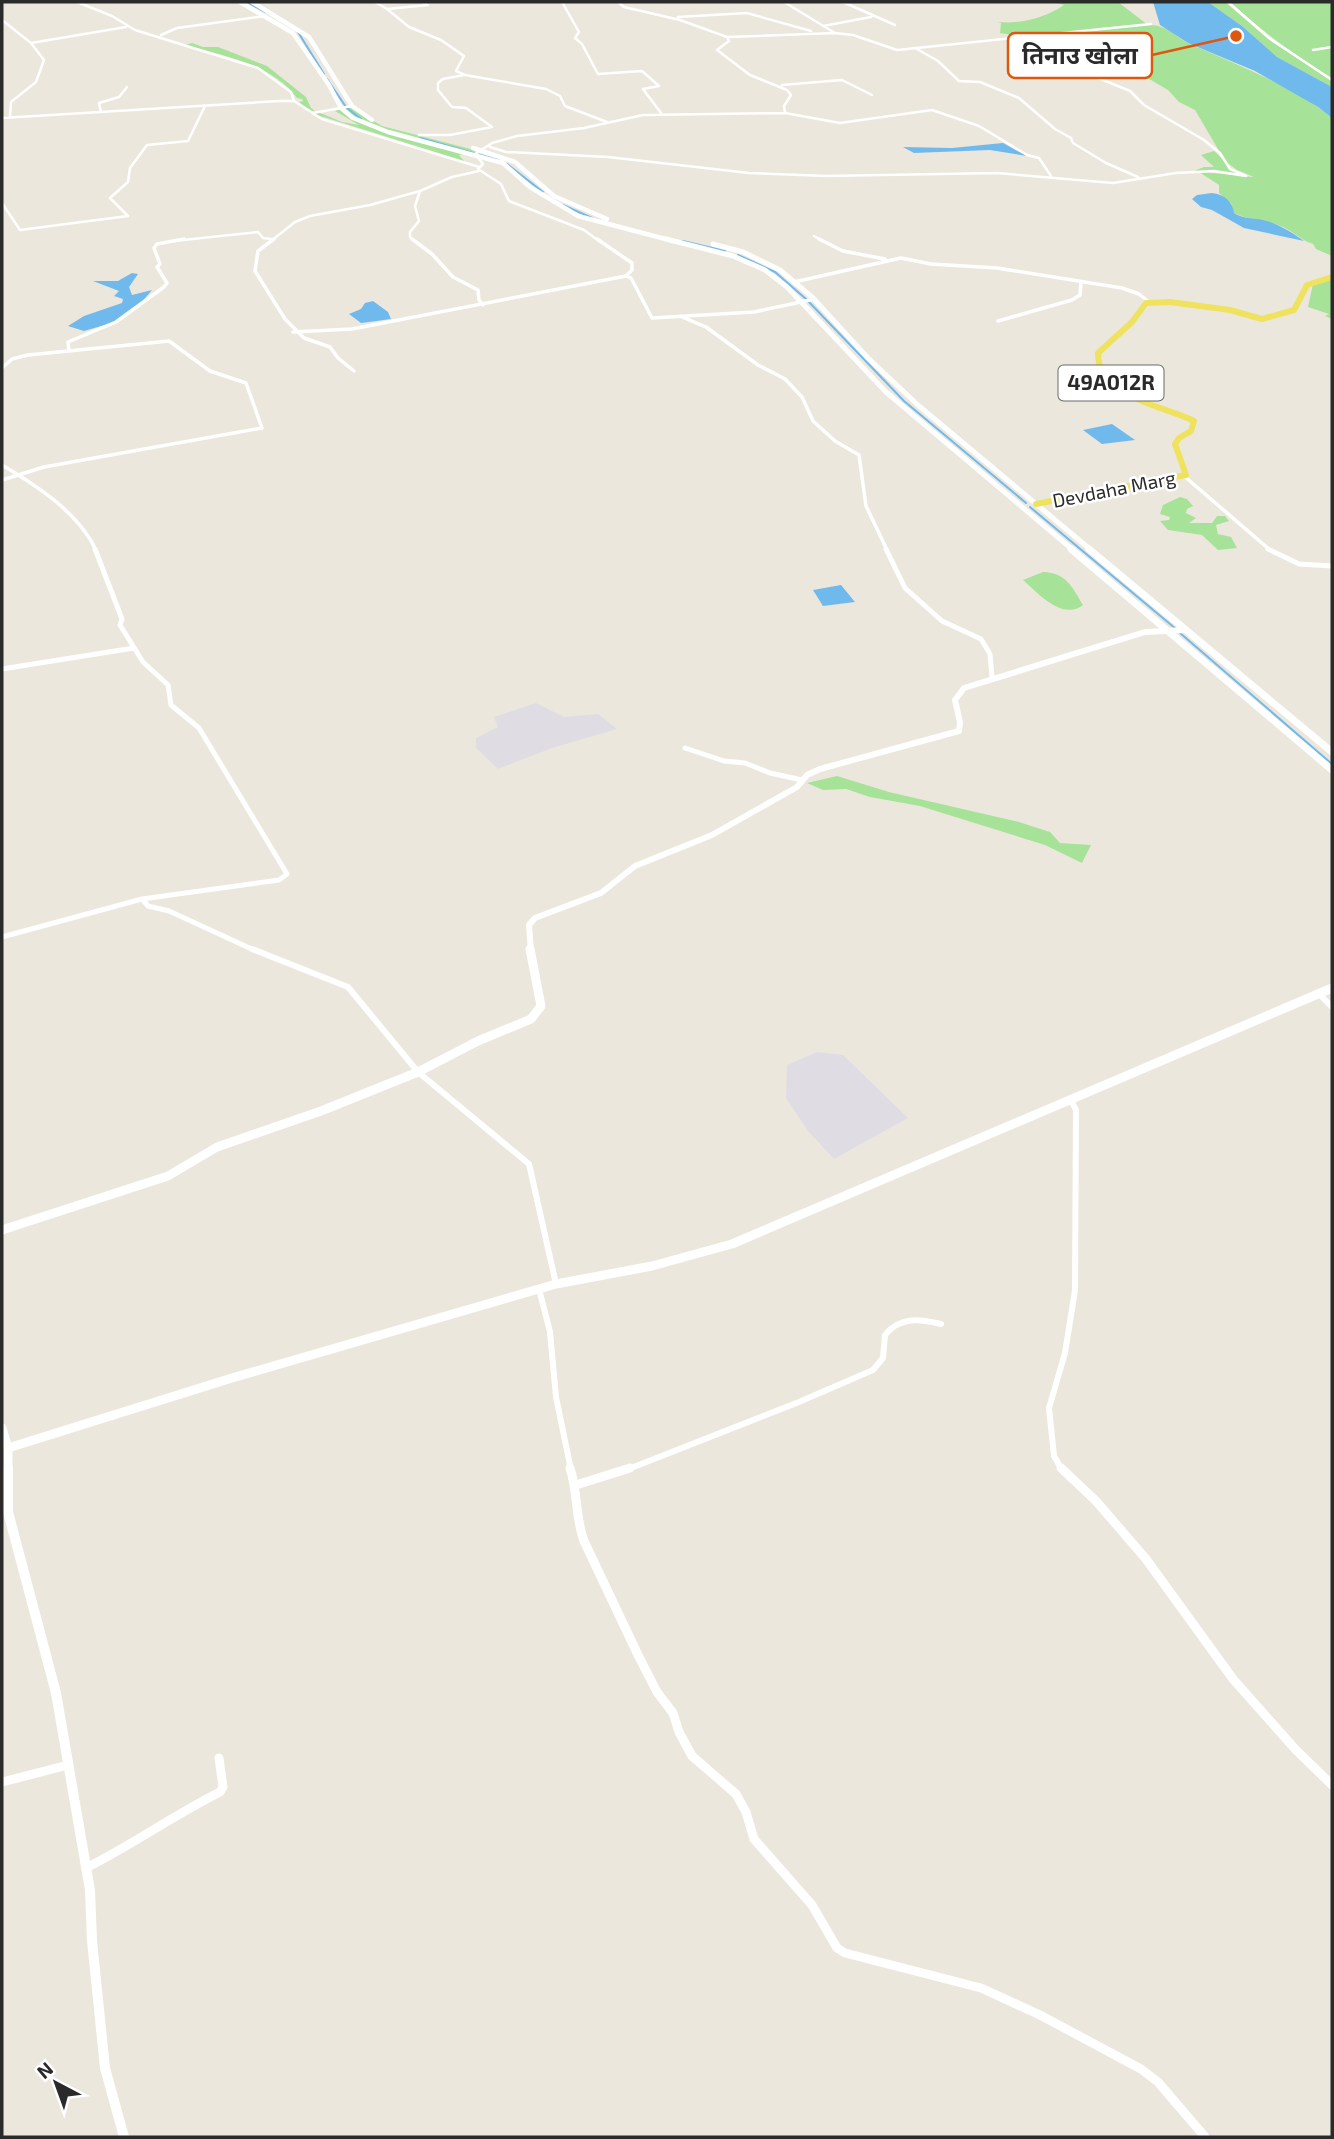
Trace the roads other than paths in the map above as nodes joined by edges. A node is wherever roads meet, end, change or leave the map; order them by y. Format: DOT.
graph roads {
  1 [pos="77,2"];
  2 [pos="240,2"];
  3 [pos="253,2"];
  4 [pos="375,2"];
  5 [pos="422,2"];
  6 [pos="562,2"];
  7 [pos="618,2"];
  8 [pos="784,2"];
  9 [pos="844,2"];
  10 [pos="1228,2"];
  11 [pos="387,9"];
  12 [pos="265,16"];
  13 [pos="670,17"];
  14 [pos="873,17"];
  15 [pos="2,19"];
  16 [pos="1151,24"];
  17 [pos="895,25"];
  18 [pos="823,26"];
  19 [pos="126,27"];
  20 [pos="820,33"];
  21 [pos="835,33"];
  22 [pos="161,35"];
  23 [pos="727,37"];
  24 [pos="1021,38"];
  25 [pos="31,43"];
  26 [pos="1332,47"];
  27 [pos="916,48"];
  28 [pos="1313,50"];
  29 [pos="466,75"];
  30 [pos="1332,80"];
  31 [pos="782,85"];
  32 [pos="127,87"];
  33 [pos="872,95"];
  34 [pos="294,101"];
  35 [pos="205,106"];
  36 [pos="352,106"];
  37 [pos="341,108"];
  38 [pos="101,112"];
  39 [pos="313,113"];
  40 [pos="661,113"];
  41 [pos="785,113"];
  42 [pos="10,117"];
  43 [pos="2,118"];
  44 [pos="607,122"];
  45 [pos="419,135"];
  46 [pos="490,147"];
  47 [pos="477,152"];
  48 [pos="479,169"];
  49 [pos="1051,176"];
  50 [pos="1141,178"];
  51 [pos="420,191"];
  52 [pos="2,203"];
  53 [pos="814,236"];
  54 [pos="271,239"];
  55 [pos="901,258"];
  56 [pos="626,276"];
  57 [pos="1332,277"];
  58 [pos="794,282"];
  59 [pos="1081,282"];
  60 [pos="815,299"];
  61 [pos="800,302"];
  62 [pos="1149,302"];
  63 [pos="484,305"];
  64 [pos="680,316"];
  65 [pos="998,321"];
  66 [pos="293,332"];
  67 [pos="69,351"];
  68 [pos="2,368"];
  69 [pos="354,371"];
  70 [pos="2,465"];
  71 [pos="19,475"];
  72 [pos="1184,476"];
  73 [pos="2,480"];
  74 [pos="1036,504"];
  75 [pos="1020,507"];
  76 [pos="1332,566"];
  77 [pos="1186,631"];
  78 [pos="1170,633"];
  79 [pos="134,648"];
  80 [pos="2,669"];
  81 [pos="992,677"];
  82 [pos="685,747"];
  83 [pos="1332,752"];
  84 [pos="1332,770"];
  85 [pos="802,780"];
  86 [pos="142,899"];
  87 [pos="2,937"];
  88 [pos="1332,988"];
  89 [pos="1320,994"];
  90 [pos="1332,1007"];
  91 [pos="418,1072"];
  92 [pos="1071,1100"];
  93 [pos="2,1230"];
  94 [pos="556,1284"];
  95 [pos="539,1289"];
  96 [pos="941,1324"];
  97 [pos="2,1429"];
  98 [pos="8,1448"];
  99 [pos="576,1485"];
  100 [pos="219,1758"];
  101 [pos="68,1765"];
  102 [pos="2,1782"];
  103 [pos="1332,1785"];
  104 [pos="86,1868"];
  105 [pos="124,2137"];
  106 [pos="1205,2137"];
  1 -- 19 [label="street"];
  2 -- 12 [label="main road"];
  3 -- 36 [label="main road"];
  4 -- 11 [label="street"];
  5 -- 11 [label="street"];
  6 -- 40 [label="street"];
  7 -- 13 [label="street"];
  8 -- 18 [label="street"];
  9 -- 14 [label="street"];
  10 -- 30 [label="street"];
  11 -- 29 [label="street"];
  12 -- 22 [label="street"];
  12 -- 37 [label="main road"];
  13 -- 20 [label="street"];
  13 -- 23 [label="street"];
  14 -- 17 [label="street"];
  14 -- 18 [label="street"];
  15 -- 25 [label="street"];
  16 -- 24 [label="street"];
  18 -- 21 [label="street"];
  19 -- 25 [label="street"];
  19 -- 34 [label="street"];
  20 -- 21 [label="street"];
  20 -- 23 [label="street"];
  21 -- 27 [label="street"];
  23 -- 31 [label="street"];
  24 -- 27 [label="street"];
  24 -- 50 [label="street"];
  25 -- 42 [label="street"];
  26 -- 28 [label="street"];
  27 -- 50 [label="street"];
  29 -- 44 [label="street"];
  29 -- 45 [label="street"];
  31 -- 33 [label="street"];
  31 -- 41 [label="street"];
  32 -- 38 [label="street"];
  34 -- 35 [label="street"];
  34 -- 39 [label="street"];
  35 -- 38 [label="street"];
  35 -- 52 [label="street"];
  36 -- 37 [label="street"];
  36 -- 45 [label="main road"];
  37 -- 39 [label="street"];
  37 -- 47 [label="main road"];
  38 -- 42 [label="street"];
  39 -- 48 [label="street"];
  40 -- 41 [label="street"];
  40 -- 44 [label="street"];
  41 -- 49 [label="street"];
  42 -- 43 [label="street"];
  44 -- 46 [label="street"];
  45 -- 47 [label="main road"];
  46 -- 47 [label="street"];
  46 -- 49 [label="street"];
  47 -- 48 [label="street"];
  47 -- 58 [label="main road"];
  47 -- 61 [label="main road"];
  48 -- 51 [label="street"];
  48 -- 56 [label="street"];
  49 -- 50 [label="street"];
  51 -- 54 [label="street"];
  51 -- 63 [label="street"];
  53 -- 55 [label="street"];
  54 -- 66 [label="street"];
  54 -- 67 [label="street"];
  55 -- 58 [label="street"];
  55 -- 59 [label="street"];
  56 -- 63 [label="street"];
  56 -- 64 [label="street"];
  57 -- 62 [label="main road"];
  58 -- 60 [label="main road"];
  59 -- 62 [label="street"];
  59 -- 65 [label="street"];
  60 -- 61 [label="street"];
  60 -- 74 [label="main road"];
  61 -- 64 [label="street"];
  61 -- 75 [label="main road"];
  62 -- 72 [label="main road, Devdaha Marg / 49A012R"];
  63 -- 66 [label="street"];
  64 -- 81 [label="street"];
  66 -- 69 [label="street"];
  67 -- 68 [label="street"];
  67 -- 71 [label="street"];
  70 -- 71 [label="street"];
  71 -- 73 [label="street"];
  71 -- 79 [label="street"];
  72 -- 74 [label="main road, Devdaha Marg"];
  72 -- 76 [label="street"];
  74 -- 75 [label="main road"];
  74 -- 77 [label="main road"];
  75 -- 78 [label="main road"];
  77 -- 78 [label="street"];
  77 -- 83 [label="main road"];
  78 -- 81 [label="street"];
  78 -- 84 [label="main road"];
  79 -- 80 [label="street"];
  79 -- 86 [label="street"];
  81 -- 85 [label="street"];
  82 -- 85 [label="street"];
  85 -- 91 [label="street"];
  86 -- 87 [label="street"];
  86 -- 91 [label="street"];
  88 -- 89 [label="street"];
  89 -- 90 [label="street"];
  89 -- 92 [label="street"];
  91 -- 93 [label="street"];
  91 -- 94 [label="street"];
  92 -- 94 [label="street"];
  92 -- 103 [label="street"];
  94 -- 95 [label="street"];
  95 -- 98 [label="street"];
  95 -- 99 [label="street"];
  96 -- 99 [label="street"];
  97 -- 98 [label="street"];
  98 -- 101 [label="street"];
  99 -- 106 [label="street"];
  100 -- 104 [label="street"];
  101 -- 102 [label="street"];
  101 -- 104 [label="street"];
  104 -- 105 [label="street"];
}
